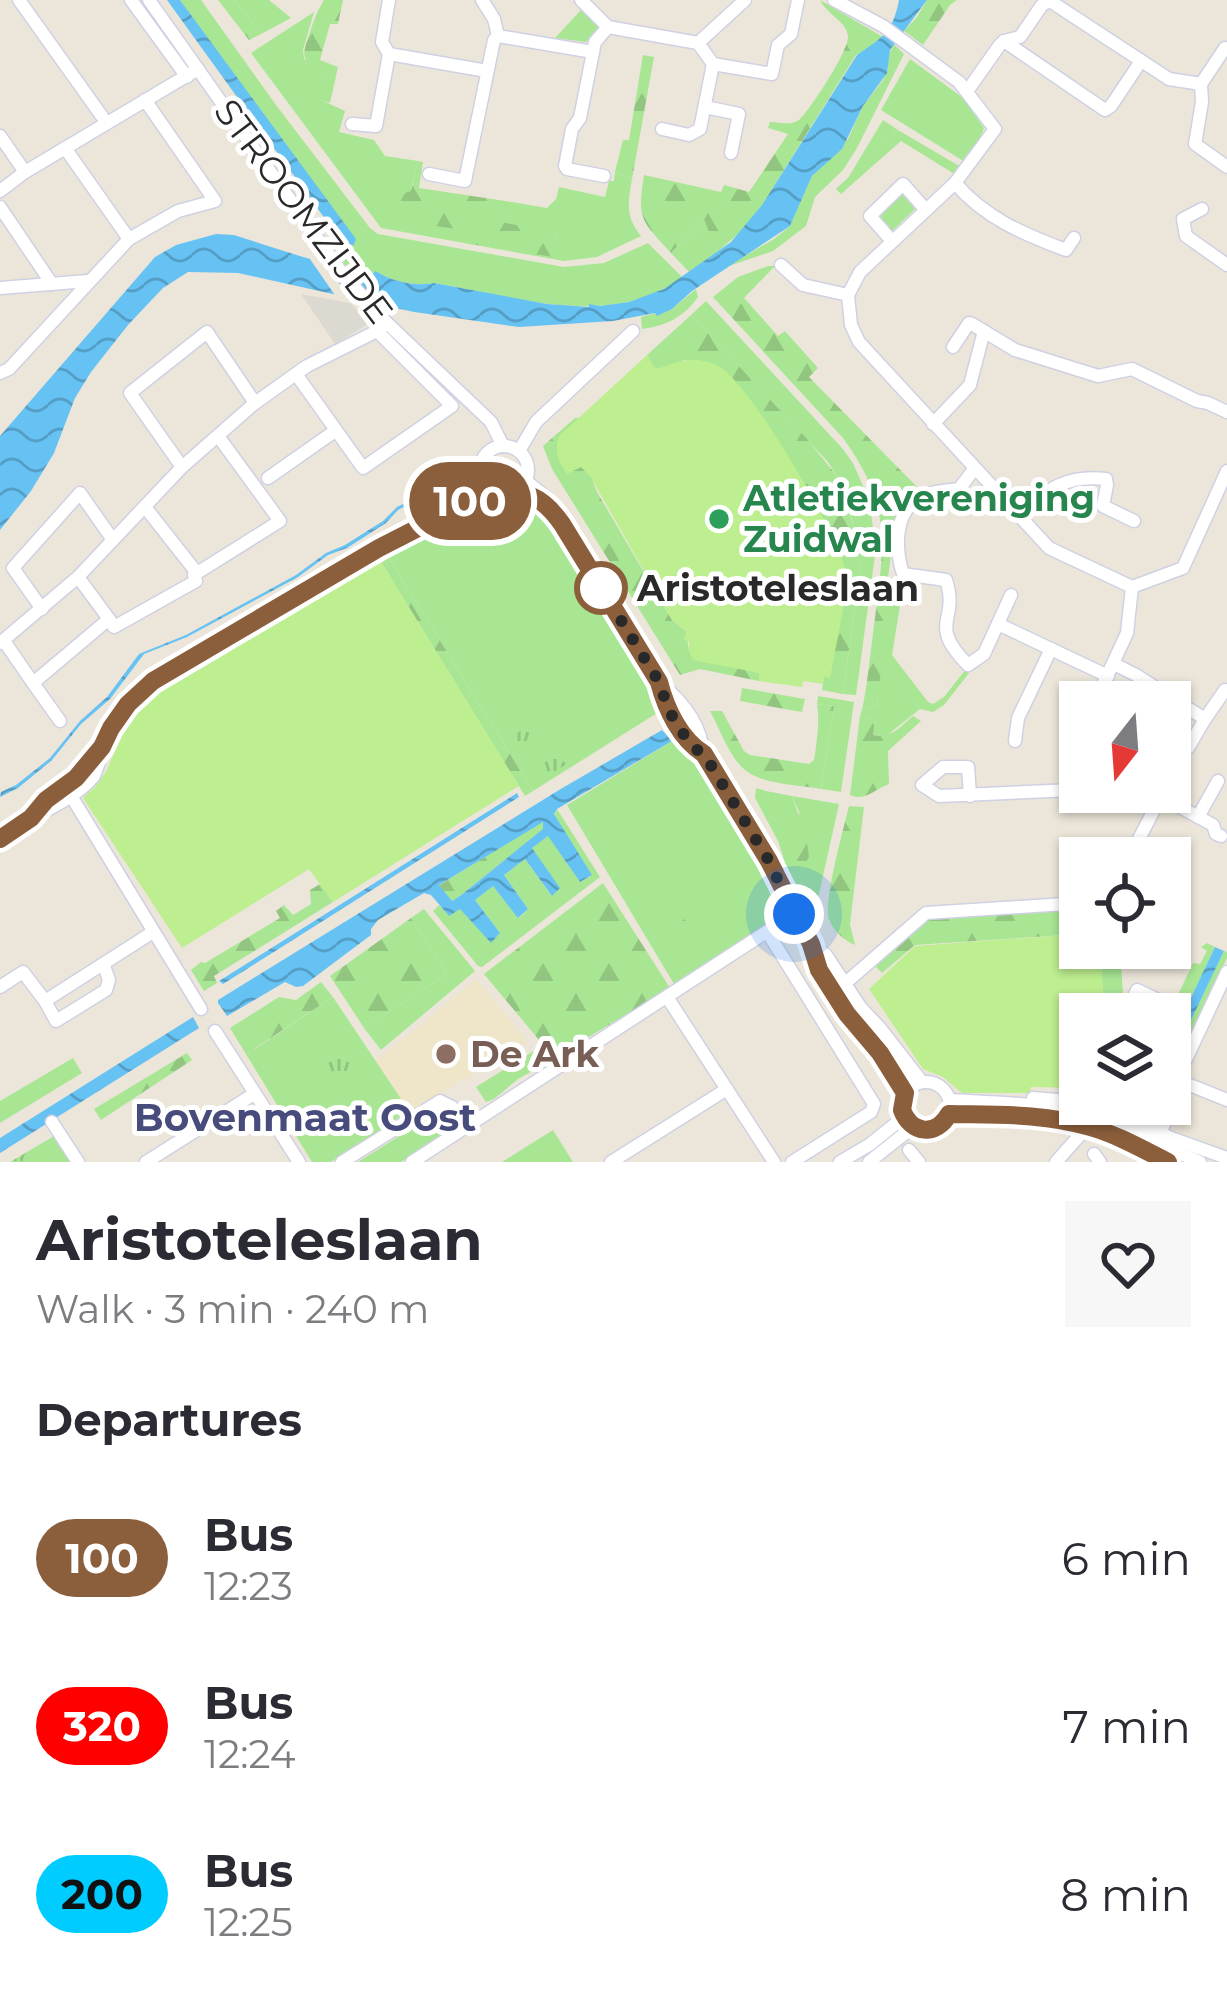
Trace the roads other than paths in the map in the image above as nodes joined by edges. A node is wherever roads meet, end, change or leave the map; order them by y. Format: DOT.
graph roads {
  1 [pos="20,0"];
  2 [pos="131,0"];
  3 [pos="149,0"];
  4 [pos="389,0"];
  5 [pos="482,0"];
  6 [pos="581,0"];
  7 [pos="746,0"];
  8 [pos="798,0"];
  9 [pos="834,0"];
  10 [pos="608,27"];
  11 [pos="498,36"];
  12 [pos="1004,41"];
  13 [pos="698,43"];
  14 [pos="1227,49"];
  15 [pos="592,52"];
  16 [pos="389,54"];
  17 [pos="1141,61"];
  18 [pos="713,64"];
  19 [pos="487,71"];
  20 [pos="192,73"];
  21 [pos="1201,84"];
  22 [pos="968,90"];
  23 [pos="145,100"];
  24 [pos="705,107"];
  25 [pos="106,122"];
  26 [pos="352,124"];
  27 [pos="662,129"];
  28 [pos="0,136"];
  29 [pos="65,148"];
  30 [pos="731,153"];
  31 [pos="1227,167"];
  32 [pos="25,172"];
  33 [pos="429,174"];
  34 [pos="604,176"];
  35 [pos="955,184"];
  36 [pos="0,191"];
  37 [pos="0,207"];
  38 [pos="1202,209"];
  39 [pos="926,210"];
  40 [pos="1074,238"];
  41 [pos="129,239"];
  42 [pos="892,242"];
  43 [pos="781,265"];
  44 [pos="1227,265"];
  45 [pos="88,281"];
  46 [pos="52,284"];
  47 [pos="0,287"];
  48 [pos="848,296"];
  49 [pos="382,327"];
  50 [pos="633,331"];
  51 [pos="984,331"];
  52 [pos="953,346"];
  53 [pos="0,373"];
  54 [pos="296,374"];
  55 [pos="255,403"];
  56 [pos="1227,412"];
  57 [pos="933,424"];
  58 [pos="335,431"];
  59 [pos="218,436"];
  60 [pos="496,449"];
  61 [pos="519,451"];
  62 [pos="182,467"];
  63 [pos="975,468"];
  64 [pos="1227,471"];
  65 [pos="268,478"];
  66 [pos="485,483"];
  67 [pos="521,486"];
  68 [pos="1221,500"];
  69 [pos="145,507"];
  70 [pos="1018,514"];
  71 [pos="1134,520"];
  72 [pos="113,540"];
  73 [pos="197,573"];
  74 [pos="78,577"];
  75 [pos="1132,587"];
  76 [pos="1011,595"];
  77 [pos="42,609"];
  78 [pos="109,619"];
  79 [pos="998,624"];
  80 [pos="2,642"];
  81 [pos="1051,650"];
  82 [pos="1111,670"];
  83 [pos="1106,681"];
  84 [pos="33,683"];
  85 [pos="1225,691"];
  86 [pos="1205,719"];
  87 [pos="60,721"];
  88 [pos="1015,742"];
  89 [pos="1191,743"];
  90 [pos="1218,781"];
  91 [pos="1059,790"];
  92 [pos="68,791"];
  93 [pos="970,796"];
  94 [pos="1190,813"];
  95 [pos="1198,817"];
  96 [pos="1221,836"];
  97 [pos="0,838"];
  98 [pos="1059,904"];
  99 [pos="794,914"];
  100 [pos="153,932"];
  101 [pos="768,933"];
  102 [pos="104,966"];
  103 [pos="1227,972"];
  104 [pos="0,987"];
  105 [pos="839,989"];
  106 [pos="667,997"];
  107 [pos="45,1001"];
  108 [pos="199,1007"];
  109 [pos="215,1031"];
  110 [pos="1191,1049"];
  111 [pos="922,1082"];
  112 [pos="1191,1085"];
  113 [pos="728,1089"];
  114 [pos="905,1093"];
  115 [pos="254,1094"];
  116 [pos="1027,1097"];
  117 [pos="1059,1100"];
  118 [pos="1227,1100"];
  119 [pos="949,1107"];
  120 [pos="908,1122"];
  121 [pos="52,1123"];
  122 [pos="1145,1125"];
  123 [pos="1164,1125"];
  124 [pos="469,1126"];
  125 [pos="1088,1126"];
  126 [pos="1160,1133"];
  127 [pos="909,1150"];
  128 [pos="1227,1158"];
  129 [pos="78,1162"];
  130 [pos="146,1162"];
  131 [pos="298,1162"];
  132 [pos="342,1162"];
  133 [pos="412,1162"];
  134 [pos="611,1162"];
  135 [pos="774,1162"];
  136 [pos="792,1162"];
  137 [pos="839,1162"];
  138 [pos="869,1162"];
  139 [pos="919,1162"];
  140 [pos="1056,1162"];
  141 [pos="1168,1162"];
  142 [pos="1200,1162"];
  1 -- 25 [label="street"];
  2 -- 20 [label="street, STROOMZIJDE"];
  3 -- 20 [label="street, STROOMZIJDE"];
  4 -- 16 [label="street"];
  5 -- 11 [label="street"];
  6 -- 10 [label="street"];
  7 -- 13 [label="street"];
  8 -- 18 [label="street"];
  9 -- 22 [label="street"];
  10 -- 13 [label="street"];
  10 -- 15 [label="street"];
  11 -- 15 [label="street"];
  11 -- 19 [label="street"];
  12 -- 17 [label="street"];
  12 -- 17 [label="street"];
  12 -- 22 [label="street"];
  13 -- 18 [label="street"];
  14 -- 21 [label="street"];
  15 -- 34 [label="street"];
  16 -- 19 [label="street"];
  16 -- 26 [label="street"];
  17 -- 21 [label="street"];
  18 -- 24 [label="street"];
  19 -- 33 [label="street"];
  20 -- 23 [label="street"];
  20 -- 49 [label="street, STROOMZIJDE"];
  21 -- 31 [label="street"];
  22 -- 35 [label="street"];
  23 -- 25 [label="street"];
  23 -- 41 [label="street"];
  24 -- 27 [label="street"];
  24 -- 30 [label="street"];
  25 -- 29 [label="street"];
  28 -- 32 [label="street"];
  29 -- 32 [label="street"];
  29 -- 41 [label="street"];
  32 -- 36 [label="street"];
  35 -- 39 [label="street"];
  35 -- 40 [label="street"];
  37 -- 46 [label="street"];
  38 -- 44 [label="street"];
  39 -- 42 [label="street"];
  39 -- 42 [label="street"];
  41 -- 45 [label="street"];
  42 -- 48 [label="street"];
  43 -- 48 [label="street"];
  45 -- 46 [label="street"];
  45 -- 53 [label="street"];
  46 -- 47 [label="street"];
  48 -- 57 [label="street"];
  49 -- 54 [label="street"];
  49 -- 58 [label="street"];
  49 -- 60 [label="street, STROOMZIJDE"];
  50 -- 61 [label="street"];
  51 -- 52 [label="street"];
  51 -- 56 [label="street"];
  51 -- 57 [label="street"];
  54 -- 55 [label="street"];
  54 -- 58 [label="street"];
  55 -- 59 [label="street"];
  55 -- 62 [label="street"];
  57 -- 63 [label="street"];
  58 -- 65 [label="street"];
  59 -- 62 [label="street"];
  59 -- 73 [label="street"];
  60 -- 61 [label="street"];
  60 -- 66 [label="street"];
  61 -- 67 [label="street"];
  62 -- 69 [label="street"];
  63 -- 70 [label="street"];
  63 -- 79 [label="street"];
  64 -- 68 [label="street"];
  66 -- 67 [label="street"];
  66 -- 92 [label="street"];
  67 -- 99 [label="street"];
  68 -- 75 [label="street"];
  69 -- 72 [label="street"];
  69 -- 73 [label="street"];
  70 -- 71 [label="street"];
  70 -- 75 [label="street"];
  72 -- 74 [label="street"];
  72 -- 77 [label="street"];
  73 -- 78 [label="street"];
  74 -- 77 [label="street"];
  74 -- 78 [label="street"];
  75 -- 82 [label="street"];
  76 -- 79 [label="street"];
  77 -- 80 [label="street"];
  78 -- 84 [label="street"];
  79 -- 81 [label="street"];
  80 -- 84 [label="street"];
  81 -- 82 [label="street"];
  81 -- 88 [label="street"];
  82 -- 83 [label="street"];
  82 -- 86 [label="street"];
  84 -- 87 [label="street"];
  85 -- 86 [label="street"];
  86 -- 89 [label="street"];
  90 -- 95 [label="street"];
  91 -- 93 [label="street"];
  92 -- 97 [label="street"];
  92 -- 100 [label="street"];
  94 -- 95 [label="street"];
  95 -- 96 [label="street"];
  98 -- 105 [label="street"];
  99 -- 101 [label="street"];
  99 -- 105 [label="street"];
  100 -- 102 [label="street"];
  100 -- 108 [label="street"];
  101 -- 106 [label="street"];
  101 -- 136 [label="street"];
  102 -- 107 [label="street"];
  102 -- 107 [label="street"];
  103 -- 110 [label="street"];
  104 -- 107 [label="street"];
  105 -- 111 [label="street"];
  105 -- 114 [label="street"];
  106 -- 113 [label="street"];
  106 -- 124 [label="street"];
  109 -- 115 [label="street"];
  111 -- 114 [label="street"];
  111 -- 119 [label="street"];
  112 -- 118 [label="street"];
  113 -- 134 [label="street"];
  113 -- 135 [label="street"];
  114 -- 120 [label="street"];
  115 -- 130 [label="street"];
  115 -- 131 [label="street"];
  116 -- 117 [label="street"];
  119 -- 120 [label="street"];
  119 -- 125 [label="street"];
  119 -- 142 [label="street"];
  120 -- 137 [label="street"];
  120 -- 138 [label="street"];
  121 -- 129 [label="street"];
  122 -- 126 [label="street"];
  123 -- 126 [label="street"];
  124 -- 132 [label="street"];
  124 -- 133 [label="street"];
  125 -- 140 [label="street"];
  125 -- 141 [label="street"];
  126 -- 128 [label="street"];
  127 -- 139 [label="street"];
}
